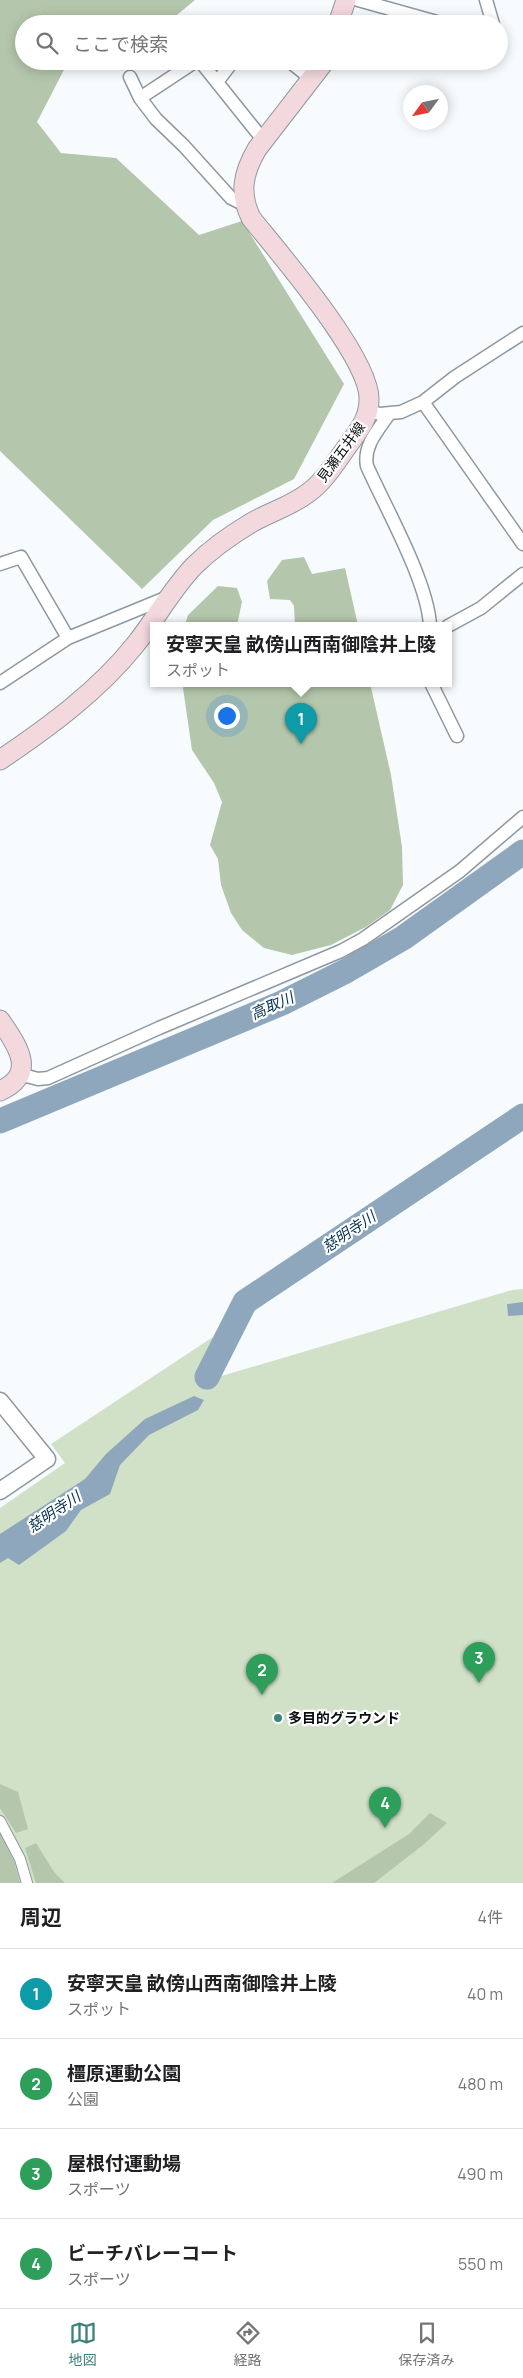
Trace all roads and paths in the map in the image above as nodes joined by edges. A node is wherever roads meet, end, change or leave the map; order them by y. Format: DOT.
graph roads {
  1 [pos="346,0"];
  2 [pos="358,0"];
  3 [pos="486,0"];
  4 [pos="341,15"];
  5 [pos="412,15"];
  6 [pos="490,15"];
  7 [pos="182,70"];
  8 [pos="207,70"];
  9 [pos="226,70"];
  10 [pos="300,70"];
  11 [pos="318,70"];
  12 [pos="130,77"];
  13 [pos="312,79"];
  14 [pos="217,82"];
  15 [pos="140,98"];
  16 [pos="264,141"];
  17 [pos="245,205"];
  18 [pos="523,333"];
  19 [pos="423,402"];
  20 [pos="368,411"];
  21 [pos="389,414"];
  22 [pos="523,544"];
  23 [pos="0,564"];
  24 [pos="523,574"];
  25 [pos="170,596"];
  26 [pos="152,622"];
  27 [pos="430,622"];
  28 [pos="150,624"];
  29 [pos="452,624"];
  30 [pos="68,638"];
  31 [pos="0,683"];
  32 [pos="433,687"];
  33 [pos="457,736"];
  34 [pos="0,760"];
  35 [pos="523,817"];
  36 [pos="0,1020"];
  37 [pos="19,1074"];
  38 [pos="0,1091"];
  39 [pos="0,1401"];
  40 [pos="0,1491"];
  41 [pos="0,1821"];
  42 [pos="27,1883"];
  1 -- 4 [label="main road"];
  2 -- 5 [label="street"];
  3 -- 6 [label="street"];
  7 -- 15 [label="street"];
  8 -- 14 [label="street"];
  9 -- 14 [label="street"];
  10 -- 13 [label="street"];
  11 -- 13 [label="main road, 見瀬五井線"];
  12 -- 15 [label="street"];
  13 -- 16 [label="main road, 見瀬五井線"];
  14 -- 16 [label="street"];
  15 -- 17 [label="street"];
  16 -- 17 [label="main road, 見瀬五井線"];
  17 -- 20 [label="main road, 見瀬五井線"];
  18 -- 19 [label="street"];
  19 -- 21 [label="street"];
  19 -- 22 [label="street"];
  20 -- 21 [label="street"];
  20 -- 25 [label="main road, 見瀬五井線"];
  21 -- 27 [label="street"];
  23 -- 30 [label="street"];
  24 -- 29 [label="street"];
  25 -- 26 [label="main road, 見瀬五井線"];
  25 -- 30 [label="street"];
  28 -- 34 [label="main road, 見瀬五井線"];
  30 -- 31 [label="street"];
  32 -- 33 [label="street"];
  35 -- 37 [label="street"];
  36 -- 37 [label="main road"];
  37 -- 38 [label="main road"];
  39 -- 40 [label="street"];
  41 -- 42 [label="street"];
}
